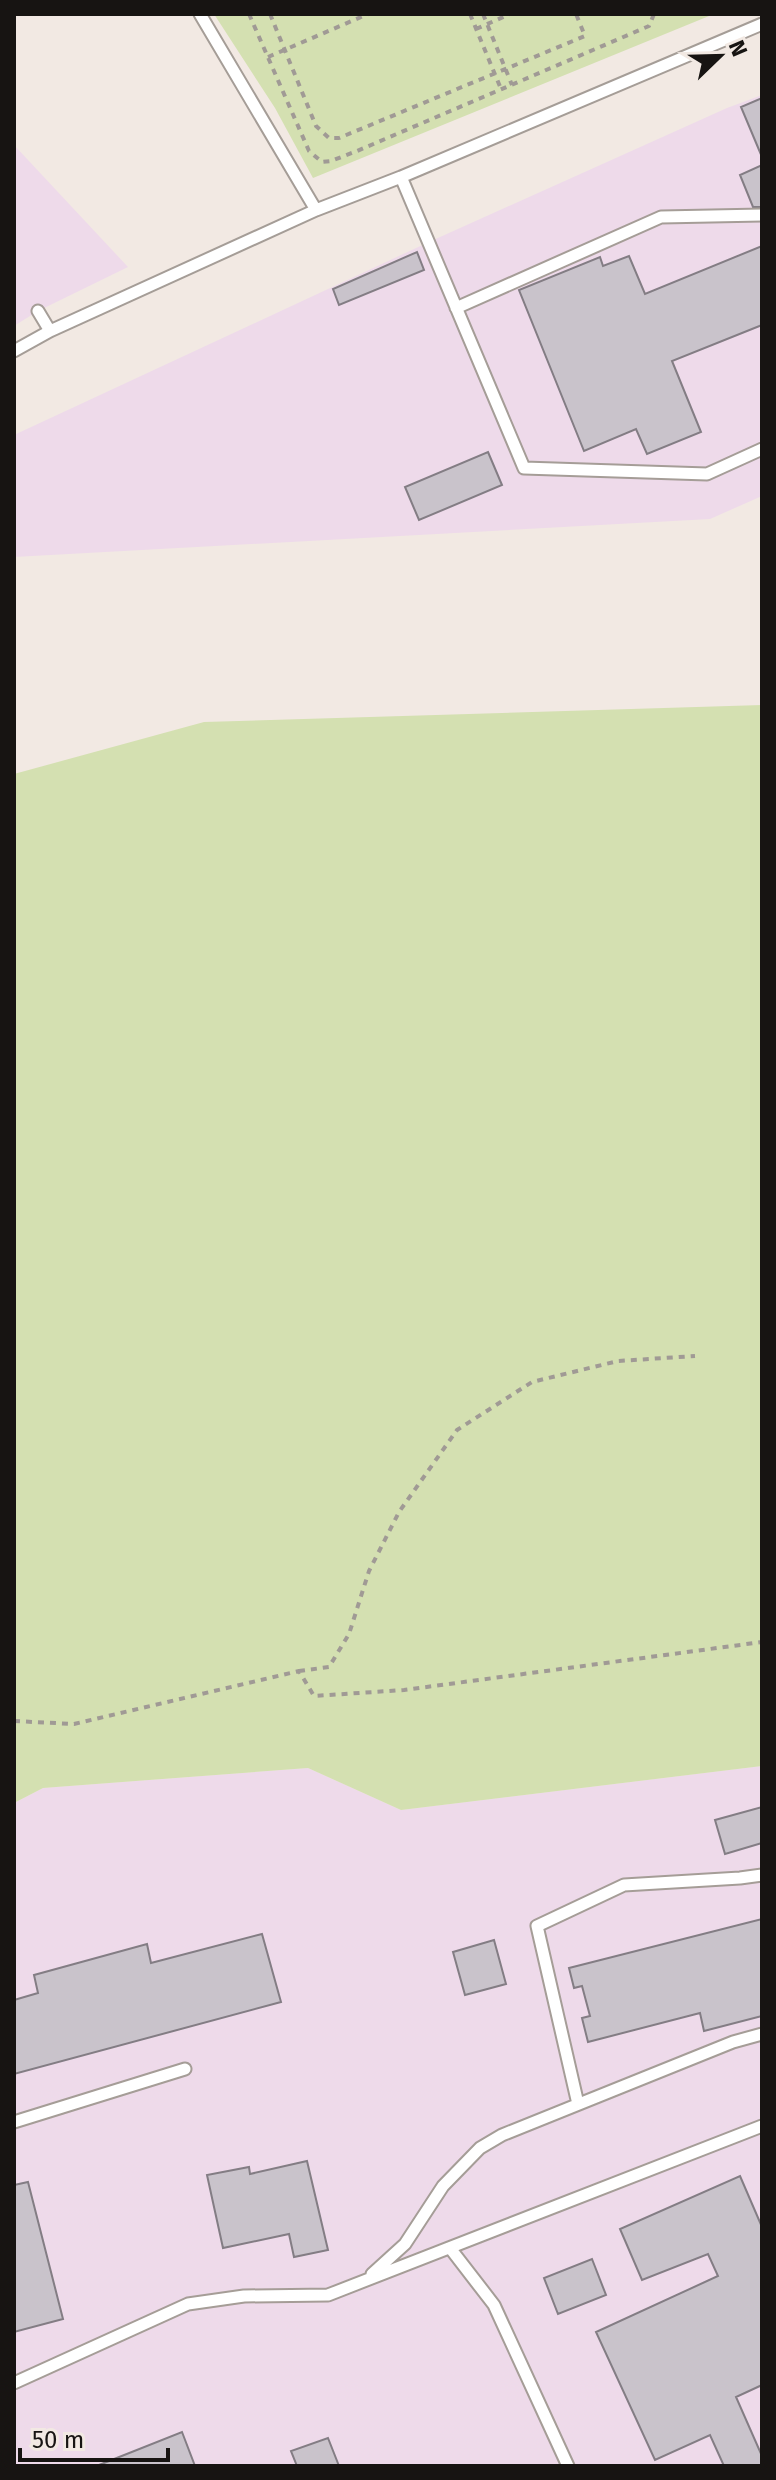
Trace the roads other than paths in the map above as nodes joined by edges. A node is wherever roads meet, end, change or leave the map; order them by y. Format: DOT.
graph roads {
  1 [pos="200,14"];
  2 [pos="762,24"];
  3 [pos="401,177"];
  4 [pos="316,210"];
  5 [pos="762,215"];
  6 [pos="456,308"];
  7 [pos="38,311"];
  8 [pos="50,331"];
  9 [pos="14,351"];
  10 [pos="762,449"];
  11 [pos="762,1875"];
  12 [pos="762,2034"];
  13 [pos="185,2069"];
  14 [pos="578,2104"];
  15 [pos="14,2122"];
  16 [pos="762,2126"];
  17 [pos="450,2248"];
  18 [pos="366,2280"];
  19 [pos="14,2383"];
  20 [pos="568,2466"];
  1 -- 4 [label="lane"];
  2 -- 3 [label="lane"];
  3 -- 4 [label="lane"];
  3 -- 6 [label="lane"];
  4 -- 8 [label="lane"];
  5 -- 6 [label="lane"];
  6 -- 10 [label="lane"];
  7 -- 8 [label="lane"];
  8 -- 9 [label="lane"];
  11 -- 14 [label="lane"];
  12 -- 14 [label="lane"];
  13 -- 15 [label="lane"];
  14 -- 18 [label="lane"];
  16 -- 17 [label="lane"];
  17 -- 18 [label="lane"];
  17 -- 20 [label="lane"];
  18 -- 19 [label="lane"];
}
